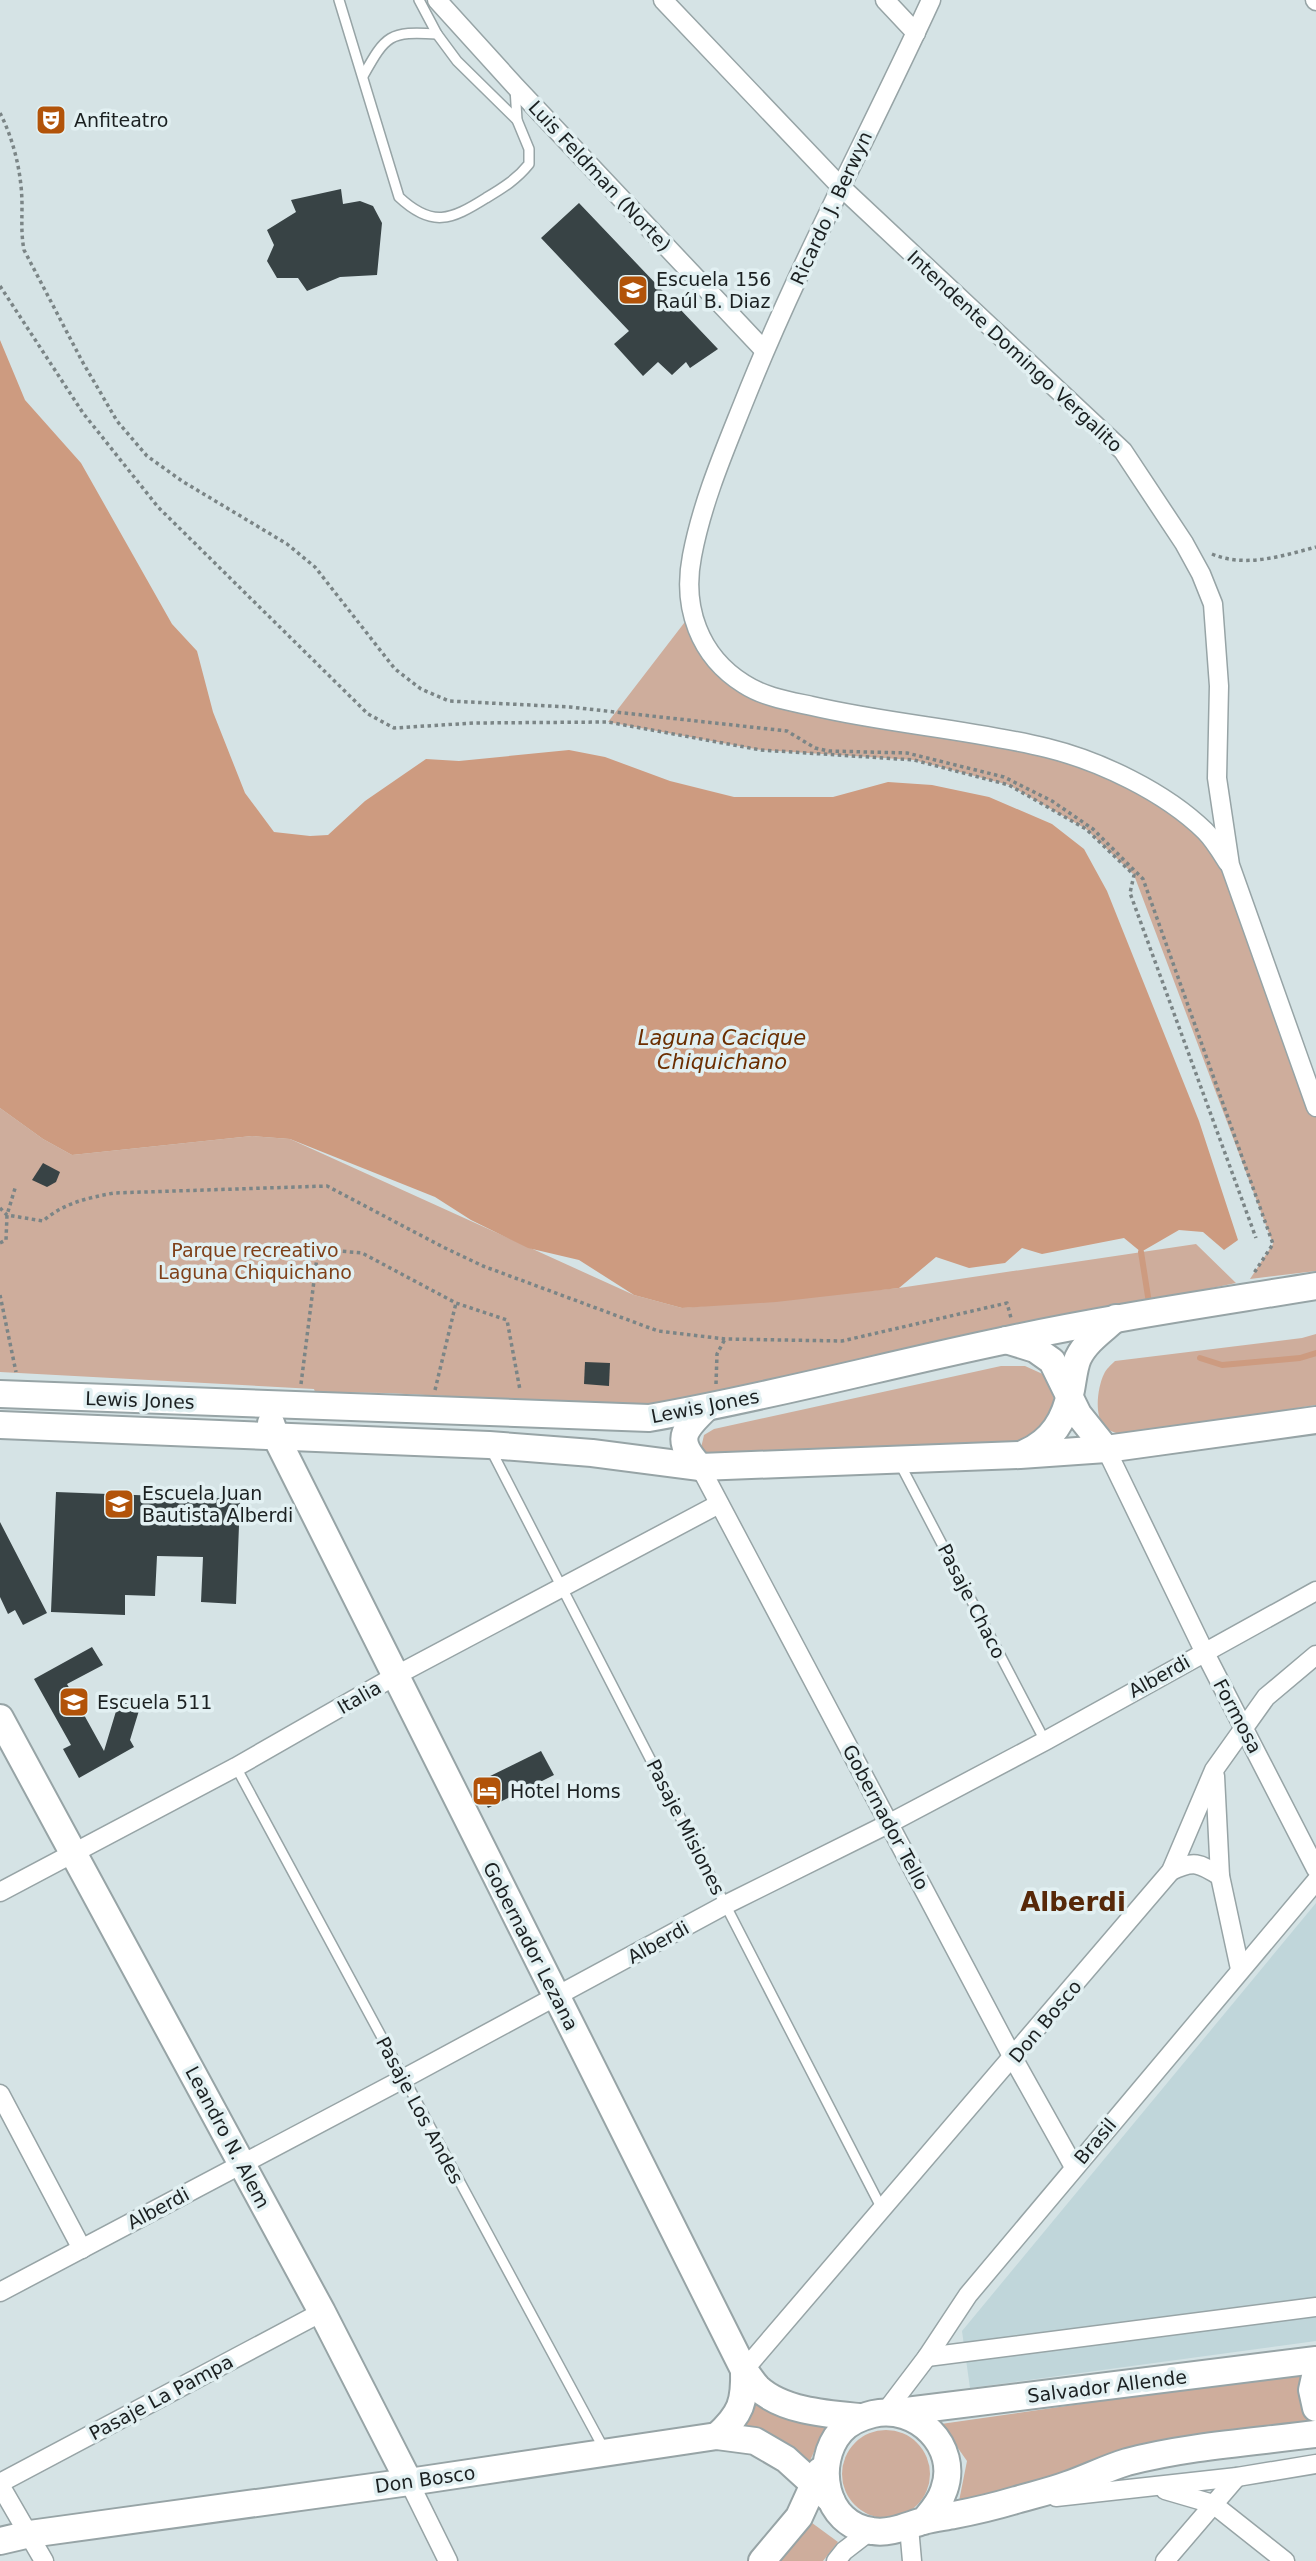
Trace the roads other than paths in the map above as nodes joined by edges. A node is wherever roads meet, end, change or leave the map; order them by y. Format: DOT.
graph roads {
  1 [pos="339,0"];
  2 [pos="419,0"];
  3 [pos="438,0"];
  4 [pos="663,0"];
  5 [pos="885,0"];
  6 [pos="931,0"];
  7 [pos="916,33"];
  8 [pos="437,34"];
  9 [pos="363,76"];
  10 [pos="515,86"];
  11 [pos="517,120"];
  12 [pos="840,186"];
  13 [pos="764,349"];
  14 [pos="1230,865"];
  15 [pos="1316,1107"];
  16 [pos="1316,1286"];
  17 [pos="1116,1318"];
  18 [pos="1010,1333"];
  19 [pos="4,1385"];
  20 [pos="711,1399"];
  21 [pos="1069,1399"];
  22 [pos="266,1405"];
  23 [pos="1316,1420"];
  24 [pos="0,1425"];
  25 [pos="276,1437"];
  26 [pos="489,1446"];
  27 [pos="1106,1449"];
  28 [pos="1020,1455"];
  29 [pos="899,1460"];
  30 [pos="700,1467"];
  31 [pos="719,1504"];
  32 [pos="562,1587"];
  33 [pos="1316,1591"];
  34 [pos="1204,1651"];
  35 [pos="1316,1655"];
  36 [pos="395,1676"];
  37 [pos="0,1718"];
  38 [pos="1244,1726"];
  39 [pos="1045,1741"];
  40 [pos="236,1766"];
  41 [pos="1214,1770"];
  42 [pos="890,1823"];
  43 [pos="75,1854"];
  44 [pos="1316,1869"];
  45 [pos="1171,1871"];
  46 [pos="1220,1876"];
  47 [pos="1316,1881"];
  48 [pos="0,1892"];
  49 [pos="725,1905"];
  50 [pos="1240,1969"];
  51 [pos="557,1997"];
  52 [pos="1013,2058"];
  53 [pos="403,2079"];
  54 [pos="0,2094"];
  55 [pos="242,2163"];
  56 [pos="1074,2167"];
  57 [pos="882,2209"];
  58 [pos="82,2249"];
  59 [pos="0,2292"];
  60 [pos="1316,2307"];
  61 [pos="322,2312"];
  62 [pos="927,2357"];
  63 [pos="1316,2360"];
  64 [pos="744,2370"];
  65 [pos="1316,2372"];
  66 [pos="1316,2408"];
  67 [pos="892,2411"];
  68 [pos="859,2417"];
  69 [pos="1316,2434"];
  70 [pos="717,2436"];
  71 [pos="606,2452"];
  72 [pos="1316,2464"];
  73 [pos="1237,2477"];
  74 [pos="408,2482"];
  75 [pos="823,2483"];
  76 [pos="0,2484"];
  77 [pos="1155,2488"];
  78 [pos="1014,2501"];
  79 [pos="1213,2504"];
  80 [pos="917,2524"];
  81 [pos="870,2531"];
  82 [pos="30,2534"];
  83 [pos="0,2541"];
  84 [pos="44,2561"];
  85 [pos="447,2561"];
  86 [pos="762,2561"];
  87 [pos="836,2561"];
  88 [pos="912,2561"];
  89 [pos="1165,2561"];
  90 [pos="1284,2561"];
  1 -- 9 [label="lane"];
  2 -- 8 [label="lane"];
  3 -- 10 [label="street, Luis Feldman (Norte)"];
  4 -- 12 [label="street, Intendente Domingo Vergalito"];
  5 -- 7 [label="street"];
  6 -- 7 [label="street, Ricardo J. Berwyn"];
  7 -- 12 [label="street, Ricardo J. Berwyn"];
  8 -- 9 [label="lane"];
  8 -- 11 [label="lane"];
  9 -- 11 [label="lane"];
  10 -- 11 [label="lane"];
  10 -- 13 [label="street, Luis Feldman (Norte)"];
  12 -- 13 [label="street, Ricardo J. Berwyn"];
  12 -- 14 [label="street, Intendente Domingo Vergalito"];
  13 -- 14 [label="street, Ricardo J. Berwyn"];
  14 -- 15 [label="street"];
  16 -- 17 [label="street, Lewis Jones"];
  17 -- 18 [label="street, Lewis Jones"];
  17 -- 21 [label="street"];
  18 -- 20 [label="street, Lewis Jones"];
  18 -- 21 [label="street"];
  19 -- 22 [label="street, Lewis Jones"];
  20 -- 22 [label="street, Lewis Jones"];
  20 -- 30 [label="street"];
  21 -- 27 [label="street"];
  21 -- 28 [label="street"];
  22 -- 25 [label="street, Gobernador Lezana"];
  23 -- 27 [label="street, Lewis Jones"];
  24 -- 25 [label="street, Lewis Jones"];
  25 -- 26 [label="street, Lewis Jones"];
  25 -- 36 [label="street, Gobernador Lezana"];
  26 -- 30 [label="street, Lewis Jones"];
  26 -- 32 [label="lane, Pasaje Misiones"];
  27 -- 28 [label="street, Lewis Jones"];
  27 -- 34 [label="street, Formosa"];
  28 -- 29 [label="street, Lewis Jones"];
  29 -- 30 [label="street, Lewis Jones"];
  29 -- 39 [label="lane, Pasaje Chaco"];
  30 -- 31 [label="street, Gobernador Tello"];
  31 -- 32 [label="street, Italia"];
  31 -- 42 [label="street, Gobernador Tello"];
  32 -- 36 [label="street, Italia"];
  32 -- 49 [label="lane, Pasaje Misiones"];
  33 -- 34 [label="street, Alberdi"];
  34 -- 38 [label="street, Formosa"];
  34 -- 39 [label="street, Alberdi"];
  35 -- 38 [label="street, Don Bosco"];
  36 -- 40 [label="street, Italia"];
  36 -- 51 [label="street, Gobernador Lezana"];
  37 -- 43 [label="street, Leandro N. Alem"];
  38 -- 41 [label="street, Don Bosco"];
  38 -- 44 [label="street, Formosa"];
  39 -- 42 [label="street, Alberdi"];
  40 -- 43 [label="street, Italia"];
  40 -- 53 [label="lane, Pasaje Los Andes"];
  41 -- 45 [label="street, Don Bosco"];
  41 -- 46 [label="street"];
  42 -- 49 [label="street, Alberdi"];
  42 -- 52 [label="street, Gobernador Tello"];
  43 -- 48 [label="street, Italia"];
  43 -- 55 [label="street, Leandro N. Alem"];
  45 -- 46 [label="street"];
  45 -- 52 [label="street, Don Bosco"];
  46 -- 50 [label="street"];
  47 -- 50 [label="street, Brasil"];
  49 -- 51 [label="street, Alberdi"];
  49 -- 57 [label="lane, Pasaje Misiones"];
  50 -- 56 [label="street, Brasil"];
  51 -- 53 [label="street, Alberdi"];
  51 -- 64 [label="street, Gobernador Lezana"];
  52 -- 56 [label="street, Gobernador Tello"];
  52 -- 57 [label="street, Don Bosco"];
  53 -- 55 [label="street, Alberdi"];
  53 -- 71 [label="lane, Pasaje Los Andes"];
  54 -- 58 [label="street"];
  55 -- 58 [label="street, Alberdi"];
  55 -- 61 [label="street, Leandro N. Alem"];
  56 -- 62 [label="street, Brasil"];
  57 -- 64 [label="street, Don Bosco"];
  58 -- 59 [label="street, Alberdi"];
  60 -- 62 [label="street"];
  61 -- 74 [label="street, Leandro N. Alem"];
  61 -- 76 [label="street, Pasaje La Pampa"];
  62 -- 67 [label="street, Brasil"];
  63 -- 67 [label="street, Salvador Allende"];
  64 -- 68 [label="street, Gobernador Lezana"];
  64 -- 70 [label="street"];
  65 -- 66 [label="street"];
  67 -- 68 [label="street, Salvador Allende"];
  67 -- 80 [label="street"];
  68 -- 75 [label="street"];
  69 -- 78 [label="street"];
  70 -- 71 [label="street, Don Bosco"];
  70 -- 75 [label="street, Don Bosco"];
  71 -- 74 [label="street, Don Bosco"];
  72 -- 73 [label="street"];
  73 -- 77 [label="street"];
  73 -- 79 [label="street"];
  74 -- 82 [label="street, Don Bosco"];
  74 -- 85 [label="street, Leandro N. Alem"];
  75 -- 81 [label="street"];
  75 -- 86 [label="street"];
  76 -- 82 [label="street"];
  77 -- 78 [label="street"];
  77 -- 79 [label="street"];
  78 -- 80 [label="street"];
  79 -- 89 [label="street"];
  79 -- 90 [label="street"];
  80 -- 81 [label="street"];
  80 -- 88 [label="street"];
  81 -- 87 [label="street"];
  82 -- 83 [label="street, Don Bosco"];
  82 -- 84 [label="street"];
}
